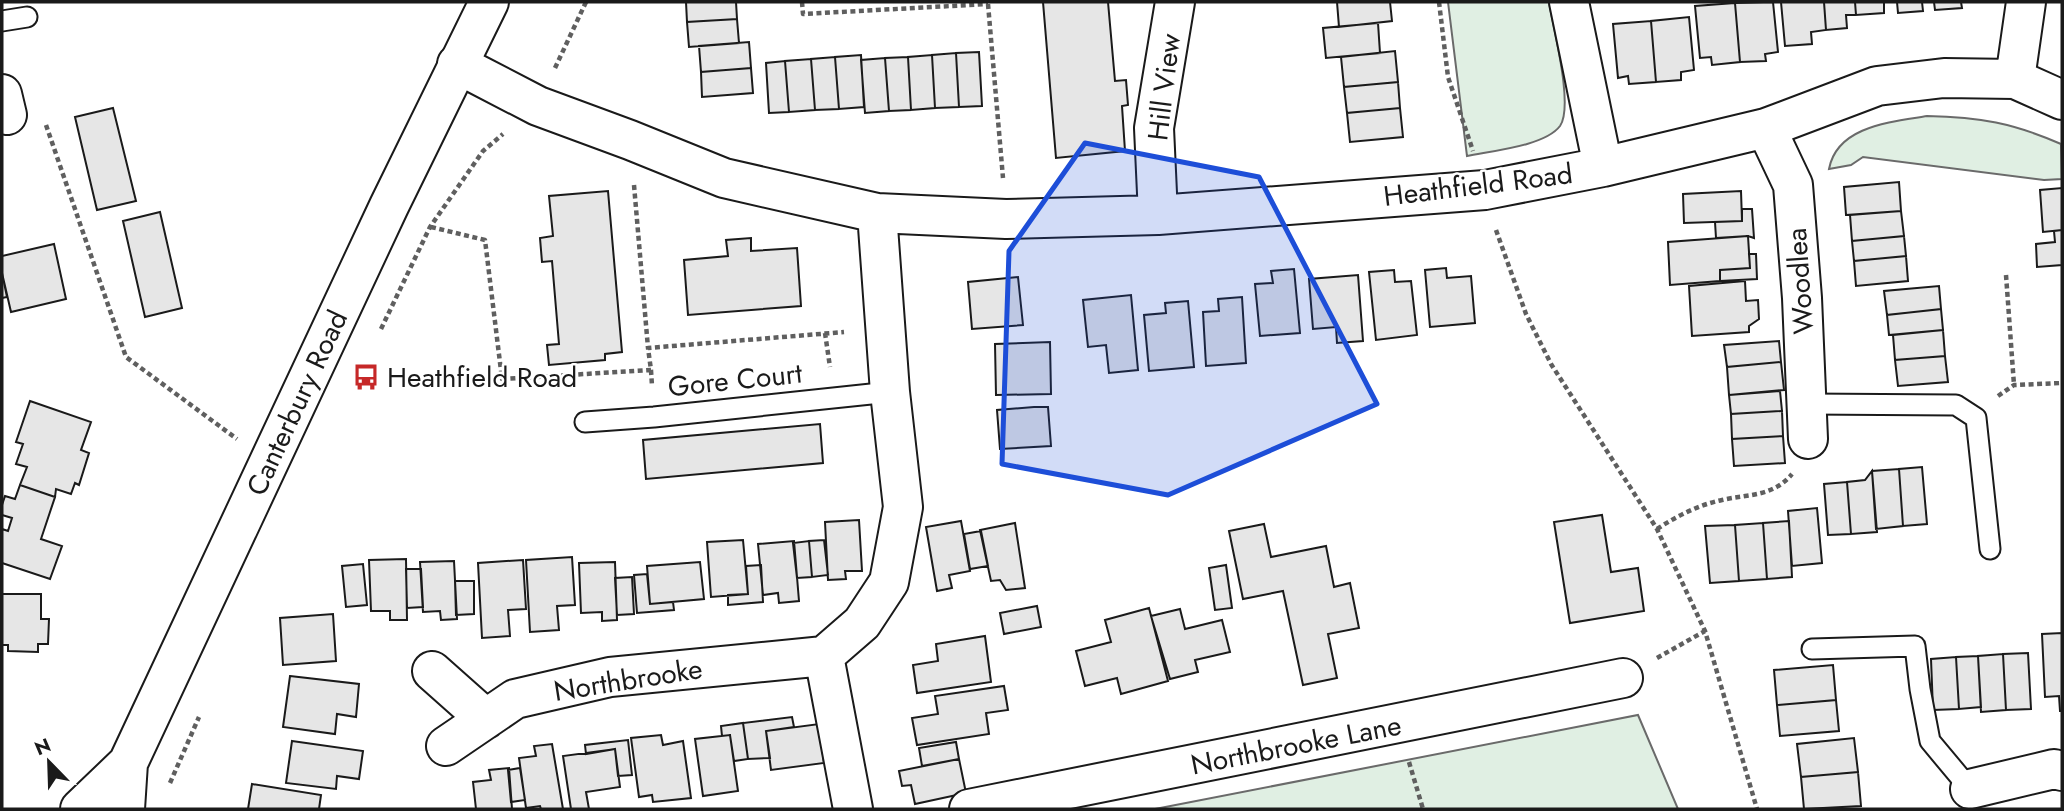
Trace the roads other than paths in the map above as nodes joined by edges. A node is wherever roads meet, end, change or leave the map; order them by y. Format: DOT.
graph roads {
  1 [pos="489,2"];
  2 [pos="1175,2"];
  3 [pos="1569,2"];
  4 [pos="2026,2"];
  5 [pos="27,17"];
  6 [pos="2,21"];
  7 [pos="457,64"];
  8 [pos="2015,79"];
  9 [pos="2062,100"];
  10 [pos="1766,128"];
  11 [pos="1603,167"];
  12 [pos="877,213"];
  13 [pos="1158,215"];
  14 [pos="890,392"];
  15 [pos="585,422"];
  16 [pos="1807,422"];
  17 [pos="1990,549"];
  18 [pos="1812,649"];
  19 [pos="824,656"];
  20 [pos="432,671"];
  21 [pos="1623,678"];
  22 [pos="486,719"];
  23 [pos="446,746"];
  24 [pos="128,764"];
  25 [pos="2062,771"];
  26 [pos="1970,789"];
  27 [pos="80,809"];
  28 [pos="125,809"];
  29 [pos="853,809"];
  30 [pos="969,809"];
  1 -- 7 [label="street, Canterbury Road"];
  2 -- 13 [label="street, Hill View"];
  3 -- 11 [label="street"];
  4 -- 8 [label="street"];
  5 -- 6 [label="lane"];
  7 -- 12 [label="street, Heathfield Road"];
  7 -- 24 [label="street, Canterbury Road"];
  8 -- 9 [label="street, Heathfield Road"];
  8 -- 10 [label="street, Heathfield Road"];
  10 -- 11 [label="street, Heathfield Road"];
  10 -- 16 [label="street, Woodlea"];
  11 -- 13 [label="street, Heathfield Road"];
  12 -- 13 [label="street, Heathfield Road"];
  12 -- 14 [label="street"];
  14 -- 15 [label="lane, Gore Court"];
  14 -- 19 [label="street"];
  16 -- 17 [label="lane"];
  18 -- 26 [label="lane"];
  19 -- 22 [label="street, Northbrooke"];
  19 -- 29 [label="street"];
  20 -- 22 [label="street"];
  21 -- 30 [label="street, Northbrooke Lane"];
  22 -- 23 [label="street, Northbrooke"];
  24 -- 27 [label="street"];
  24 -- 28 [label="street, Canterbury Road"];
  25 -- 26 [label="street"];
}
